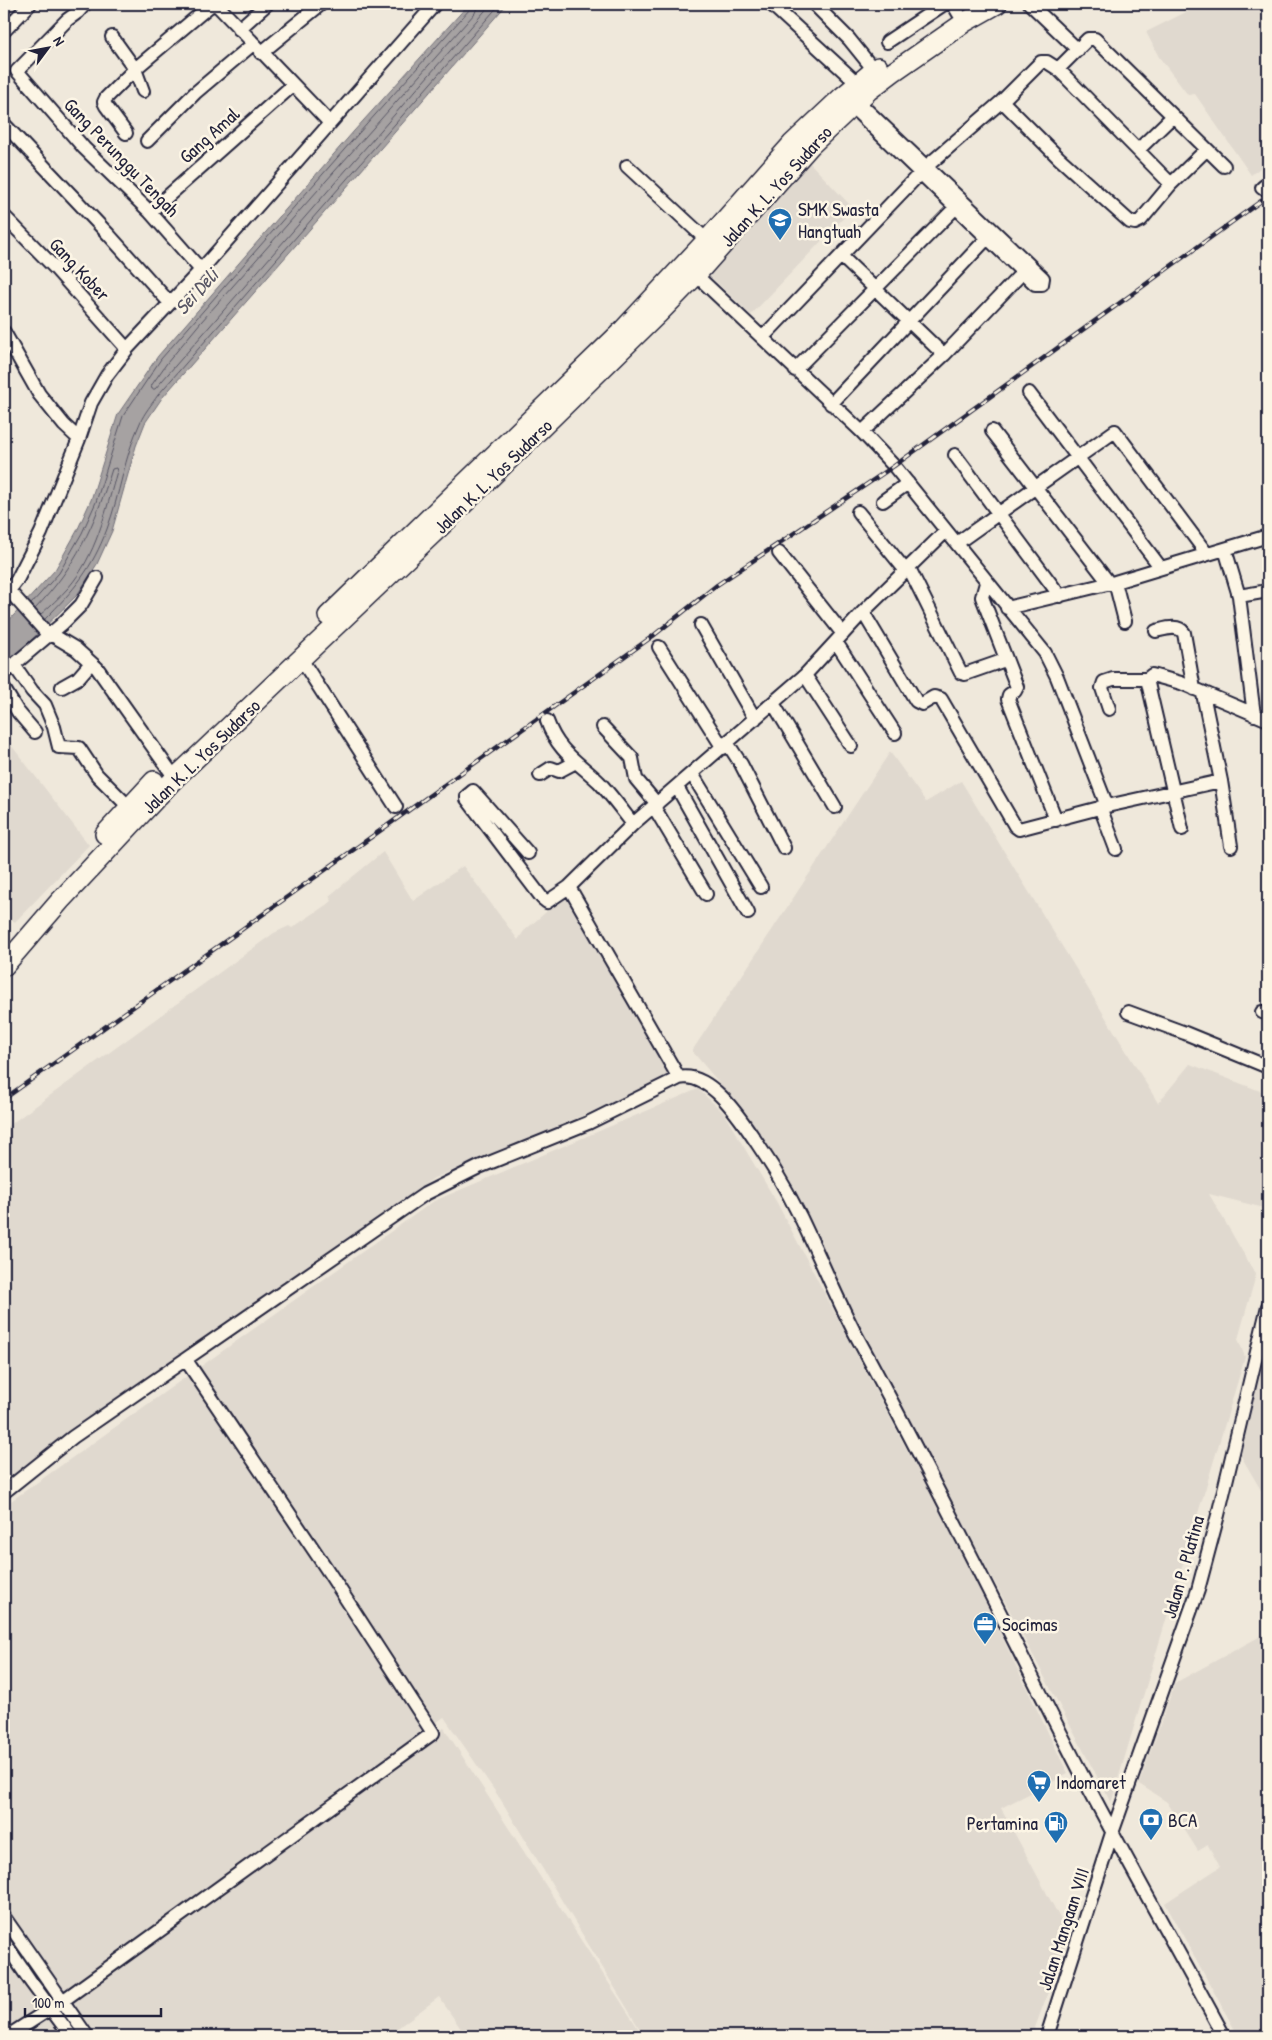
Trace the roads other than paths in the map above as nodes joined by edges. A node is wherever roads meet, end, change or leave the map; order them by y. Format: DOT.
graph roads {
  1 [pos="30,4"];
  2 [pos="86,4"];
  3 [pos="212,4"];
  4 [pos="216,4"];
  5 [pos="268,4"];
  6 [pos="321,4"];
  7 [pos="435,4"];
  8 [pos="770,4"];
  9 [pos="814,4"];
  10 [pos="976,4"];
  11 [pos="997,4"];
  12 [pos="1030,4"];
  13 [pos="952,7"];
  14 [pos="239,29"];
  15 [pos="4,31"];
  16 [pos="112,37"];
  17 [pos="887,42"];
  18 [pos="257,48"];
  19 [pos="1078,50"];
  20 [pos="872,67"];
  21 [pos="135,70"];
  22 [pos="1058,70"];
  23 [pos="293,85"];
  24 [pos="143,91"];
  25 [pos="851,96"];
  26 [pos="1002,101"];
  27 [pos="1173,116"];
  28 [pos="330,123"];
  29 [pos="4,124"];
  30 [pos="126,133"];
  31 [pos="147,141"];
  32 [pos="1138,150"];
  33 [pos="1206,150"];
  34 [pos="627,166"];
  35 [pos="1224,166"];
  36 [pos="923,170"];
  37 [pos="1172,184"];
  38 [pos="959,204"];
  39 [pos="150,212"];
  40 [pos="4,216"];
  41 [pos="991,235"];
  42 [pos="712,245"];
  43 [pos="842,257"];
  44 [pos="201,270"];
  45 [pos="1023,272"];
  46 [pos="696,275"];
  47 [pos="875,289"];
  48 [pos="170,302"];
  49 [pos="909,322"];
  50 [pos="4,332"];
  51 [pos="762,337"];
  52 [pos="127,349"];
  53 [pos="944,355"];
  54 [pos="796,370"];
  55 [pos="1029,393"];
  56 [pos="831,404"];
  57 [pos="992,431"];
  58 [pos="862,432"];
  59 [pos="79,439"];
  60 [pos="955,455"];
  61 [pos="1078,459"];
  62 [pos="908,483"];
  63 [pos="1036,487"];
  64 [pos="883,501"];
  65 [pos="858,512"];
  66 [pos="999,512"];
  67 [pos="946,531"];
  68 [pos="1268,536"];
  69 [pos="957,543"];
  70 [pos="1225,549"];
  71 [pos="779,553"];
  72 [pos="1207,554"];
  73 [pos="1161,568"];
  74 [pos="907,570"];
  75 [pos="97,578"];
  76 [pos="1112,582"];
  77 [pos="986,583"];
  78 [pos="1268,592"];
  79 [pos="8,593"];
  80 [pos="1060,596"];
  81 [pos="1239,596"];
  82 [pos="1007,608"];
  83 [pos="863,612"];
  84 [pos="1125,621"];
  85 [pos="701,625"];
  86 [pos="1156,631"];
  87 [pos="47,632"];
  88 [pos="840,638"];
  89 [pos="659,647"];
  90 [pos="301,659"];
  91 [pos="1005,660"];
  92 [pos="91,663"];
  93 [pos="14,664"];
  94 [pos="4,673"];
  95 [pos="805,675"];
  96 [pos="1147,679"];
  97 [pos="62,687"];
  98 [pos="4,689"];
  99 [pos="1199,692"];
  100 [pos="773,703"];
  101 [pos="1109,709"];
  102 [pos="1254,715"];
  103 [pos="755,719"];
  104 [pos="1268,720"];
  105 [pos="547,721"];
  106 [pos="602,727"];
  107 [pos="35,732"];
  108 [pos="895,733"];
  109 [pos="725,746"];
  110 [pos="851,746"];
  111 [pos="576,762"];
  112 [pos="171,773"];
  113 [pos="692,774"];
  114 [pos="540,776"];
  115 [pos="1221,781"];
  116 [pos="676,787"];
  117 [pos="1173,790"];
  118 [pos="655,805"];
  119 [pos="1103,806"];
  120 [pos="130,807"];
  121 [pos="396,807"];
  122 [pos="835,807"];
  123 [pos="1056,820"];
  124 [pos="633,824"];
  125 [pos="1182,829"];
  126 [pos="1232,846"];
  127 [pos="784,848"];
  128 [pos="1116,849"];
  129 [pos="528,853"];
  130 [pos="569,887"];
  131 [pos="762,887"];
  132 [pos="706,894"];
  133 [pos="748,913"];
  134 [pos="4,950"];
  135 [pos="4,966"];
  136 [pos="1128,1012"];
  137 [pos="1268,1067"];
  138 [pos="679,1078"];
  139 [pos="1267,1312"];
  140 [pos="186,1360"];
  141 [pos="4,1492"];
  142 [pos="1112,1833"];
  143 [pos="4,1917"];
  144 [pos="4,1942"];
  145 [pos="56,2005"];
  146 [pos="8,2036"];
  147 [pos="71,2036"];
  148 [pos="86,2036"];
  149 [pos="1047,2036"];
  150 [pos="1224,2036"];
  1 -- 15 [label="street"];
  2 -- 39 [label="street, Gang Perunggu Tengah"];
  3 -- 21 [label="street"];
  4 -- 14 [label="street"];
  5 -- 14 [label="street"];
  6 -- 18 [label="street"];
  7 -- 28 [label="street"];
  8 -- 25 [label="street"];
  9 -- 20 [label="street"];
  10 -- 13 [label="highway, Jalan K. L. Yos Sudarso"];
  11 -- 25 [label="highway, Jalan K. L. Yos Sudarso"];
  12 -- 19 [label="street"];
  13 -- 17 [label="street"];
  13 -- 20 [label="highway, Jalan K. L. Yos Sudarso"];
  14 -- 18 [label="street"];
  16 -- 21 [label="street"];
  18 -- 23 [label="street"];
  18 -- 31 [label="street"];
  19 -- 22 [label="street"];
  19 -- 27 [label="street"];
  20 -- 25 [label="highway, Jalan K. L. Yos Sudarso"];
  21 -- 24 [label="street"];
  21 -- 30 [label="street"];
  22 -- 26 [label="street"];
  22 -- 32 [label="street"];
  23 -- 28 [label="street"];
  23 -- 39 [label="street, Gang Amal"];
  25 -- 36 [label="street"];
  25 -- 42 [label="highway, Jalan K. L. Yos Sudarso"];
  26 -- 36 [label="street"];
  26 -- 37 [label="street"];
  27 -- 32 [label="street"];
  27 -- 33 [label="street"];
  28 -- 44 [label="street"];
  29 -- 48 [label="street"];
  32 -- 37 [label="street"];
  33 -- 35 [label="street"];
  33 -- 37 [label="street"];
  34 -- 42 [label="street"];
  36 -- 38 [label="street"];
  36 -- 43 [label="street"];
  38 -- 41 [label="street"];
  38 -- 47 [label="street"];
  39 -- 44 [label="street, Gang Perunggu Tengah"];
  40 -- 52 [label="street, Gang Kober"];
  41 -- 45 [label="street"];
  41 -- 45 [label="street"];
  41 -- 49 [label="street"];
  42 -- 46 [label="highway, Jalan K. L. Yos Sudarso"];
  42 -- 112 [label="highway, Jalan K. L. Yos Sudarso"];
  43 -- 47 [label="street"];
  43 -- 51 [label="street"];
  44 -- 48 [label="street"];
  45 -- 53 [label="street"];
  46 -- 51 [label="street"];
  46 -- 90 [label="highway, Jalan K. L. Yos Sudarso"];
  47 -- 49 [label="street"];
  47 -- 54 [label="street"];
  48 -- 52 [label="street"];
  49 -- 53 [label="street"];
  49 -- 56 [label="street"];
  50 -- 59 [label="street"];
  51 -- 54 [label="street"];
  52 -- 59 [label="street"];
  53 -- 58 [label="street"];
  54 -- 56 [label="street"];
  55 -- 61 [label="street"];
  56 -- 58 [label="street"];
  57 -- 63 [label="street"];
  58 -- 62 [label="street"];
  59 -- 79 [label="street"];
  60 -- 66 [label="street"];
  61 -- 63 [label="street"];
  61 -- 72 [label="street"];
  61 -- 73 [label="street"];
  62 -- 64 [label="street"];
  62 -- 67 [label="street"];
  63 -- 66 [label="street"];
  63 -- 76 [label="street"];
  65 -- 74 [label="street"];
  66 -- 69 [label="street"];
  66 -- 80 [label="street"];
  67 -- 69 [label="street"];
  67 -- 74 [label="street"];
  68 -- 70 [label="street"];
  69 -- 77 [label="street"];
  70 -- 72 [label="street"];
  70 -- 81 [label="street"];
  71 -- 88 [label="street"];
  72 -- 73 [label="street"];
  73 -- 76 [label="street"];
  74 -- 83 [label="street"];
  74 -- 91 [label="street"];
  75 -- 87 [label="street"];
  76 -- 80 [label="street"];
  76 -- 84 [label="street"];
  77 -- 82 [label="street"];
  77 -- 91 [label="street"];
  78 -- 81 [label="street"];
  79 -- 87 [label="street"];
  80 -- 82 [label="street"];
  81 -- 102 [label="street"];
  82 -- 119 [label="street"];
  83 -- 88 [label="street"];
  83 -- 123 [label="street"];
  85 -- 103 [label="street"];
  86 -- 99 [label="street"];
  87 -- 92 [label="street"];
  87 -- 93 [label="street"];
  88 -- 95 [label="street"];
  88 -- 108 [label="street"];
  89 -- 109 [label="street"];
  90 -- 112 [label="highway, Jalan K. L. Yos Sudarso"];
  90 -- 121 [label="street"];
  91 -- 123 [label="street"];
  92 -- 97 [label="street"];
  92 -- 112 [label="street"];
  93 -- 94 [label="street"];
  93 -- 120 [label="street"];
  95 -- 100 [label="street"];
  95 -- 110 [label="street"];
  96 -- 99 [label="street"];
  96 -- 101 [label="street"];
  96 -- 117 [label="street"];
  98 -- 107 [label="street"];
  99 -- 102 [label="street"];
  99 -- 115 [label="street"];
  100 -- 103 [label="street"];
  100 -- 122 [label="street"];
  102 -- 104 [label="street"];
  103 -- 109 [label="street"];
  105 -- 111 [label="street"];
  106 -- 118 [label="street"];
  109 -- 113 [label="street"];
  109 -- 127 [label="street"];
  111 -- 114 [label="street"];
  111 -- 124 [label="street"];
  112 -- 120 [label="highway, Jalan K. L. Yos Sudarso"];
  112 -- 135 [label="highway, Jalan K. L. Yos Sudarso"];
  113 -- 116 [label="street"];
  113 -- 131 [label="street"];
  115 -- 117 [label="street"];
  115 -- 126 [label="street"];
  116 -- 118 [label="street"];
  116 -- 133 [label="street"];
  117 -- 119 [label="street"];
  117 -- 125 [label="street"];
  118 -- 124 [label="street"];
  118 -- 132 [label="street"];
  119 -- 123 [label="street"];
  119 -- 128 [label="street"];
  120 -- 134 [label="highway, Jalan K. L. Yos Sudarso"];
  124 -- 130 [label="street"];
  129 -- 130 [label="street"];
  130 -- 138 [label="street"];
  136 -- 137 [label="street"];
  138 -- 140 [label="street"];
  138 -- 142 [label="street"];
  139 -- 142 [label="street, Jalan P. Platina"];
  140 -- 141 [label="street"];
  140 -- 145 [label="street"];
  142 -- 149 [label="street, Jalan Mangaan VIII"];
  142 -- 150 [label="street"];
  143 -- 145 [label="street"];
  144 -- 145 [label="street"];
  145 -- 146 [label="street"];
  145 -- 147 [label="street"];
  145 -- 148 [label="street"];
}
